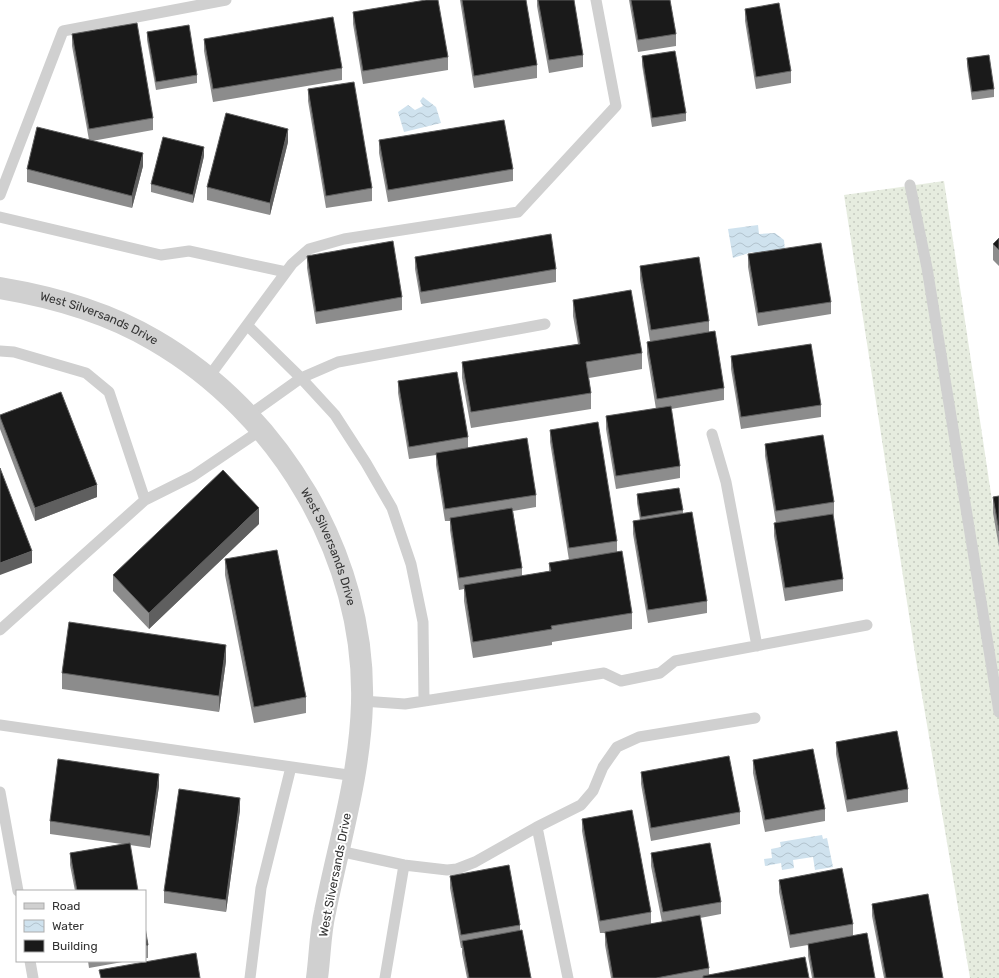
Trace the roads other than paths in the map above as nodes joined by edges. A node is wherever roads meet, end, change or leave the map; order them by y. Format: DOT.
graph roads {
  1 [pos="226,0"];
  2 [pos="596,0"];
  3 [pos="910,185"];
  4 [pos="0,195"];
  5 [pos="0,217"];
  6 [pos="286,272"];
  7 [pos="0,288"];
  8 [pos="545,324"];
  9 [pos="247,325"];
  10 [pos="0,351"];
  11 [pos="208,378"];
  12 [pos="301,378"];
  13 [pos="255,422"];
  14 [pos="712,434"];
  15 [pos="145,500"];
  16 [pos="867,625"];
  17 [pos="0,630"];
  18 [pos="757,646"];
  19 [pos="362,701"];
  20 [pos="424,701"];
  21 [pos="999,712"];
  22 [pos="755,718"];
  23 [pos="0,724"];
  24 [pos="291,767"];
  25 [pos="355,776"];
  26 [pos="0,792"];
  27 [pos="537,827"];
  28 [pos="339,851"];
  29 [pos="404,865"];
  30 [pos="18,890"];
  31 [pos="30,962"];
  32 [pos="33,978"];
  33 [pos="250,978"];
  34 [pos="317,978"];
  35 [pos="385,978"];
  36 [pos="568,978"];
  1 -- 4 [label="lane"];
  2 -- 6 [label="lane"];
  3 -- 21 [label="lane"];
  5 -- 6 [label="lane"];
  6 -- 9 [label="lane"];
  7 -- 11 [label="street, West Silversands Drive"];
  8 -- 12 [label="lane"];
  9 -- 11 [label="lane"];
  9 -- 12 [label="lane"];
  10 -- 15 [label="lane"];
  11 -- 13 [label="street, West Silversands Drive"];
  12 -- 13 [label="lane"];
  12 -- 20 [label="lane"];
  13 -- 15 [label="lane"];
  13 -- 19 [label="street, West Silversands Drive"];
  14 -- 18 [label="lane"];
  15 -- 17 [label="lane"];
  16 -- 18 [label="lane"];
  18 -- 20 [label="lane"];
  19 -- 20 [label="lane"];
  19 -- 25 [label="street, West Silversands Drive"];
  22 -- 27 [label="lane"];
  23 -- 24 [label="lane"];
  24 -- 25 [label="lane"];
  24 -- 33 [label="lane"];
  25 -- 28 [label="street, West Silversands Drive"];
  26 -- 30 [label="lane"];
  27 -- 29 [label="lane"];
  27 -- 36 [label="lane"];
  28 -- 29 [label="lane"];
  28 -- 34 [label="street, West Silversands Drive"];
  29 -- 35 [label="lane"];
  31 -- 32 [label="lane"];
}
